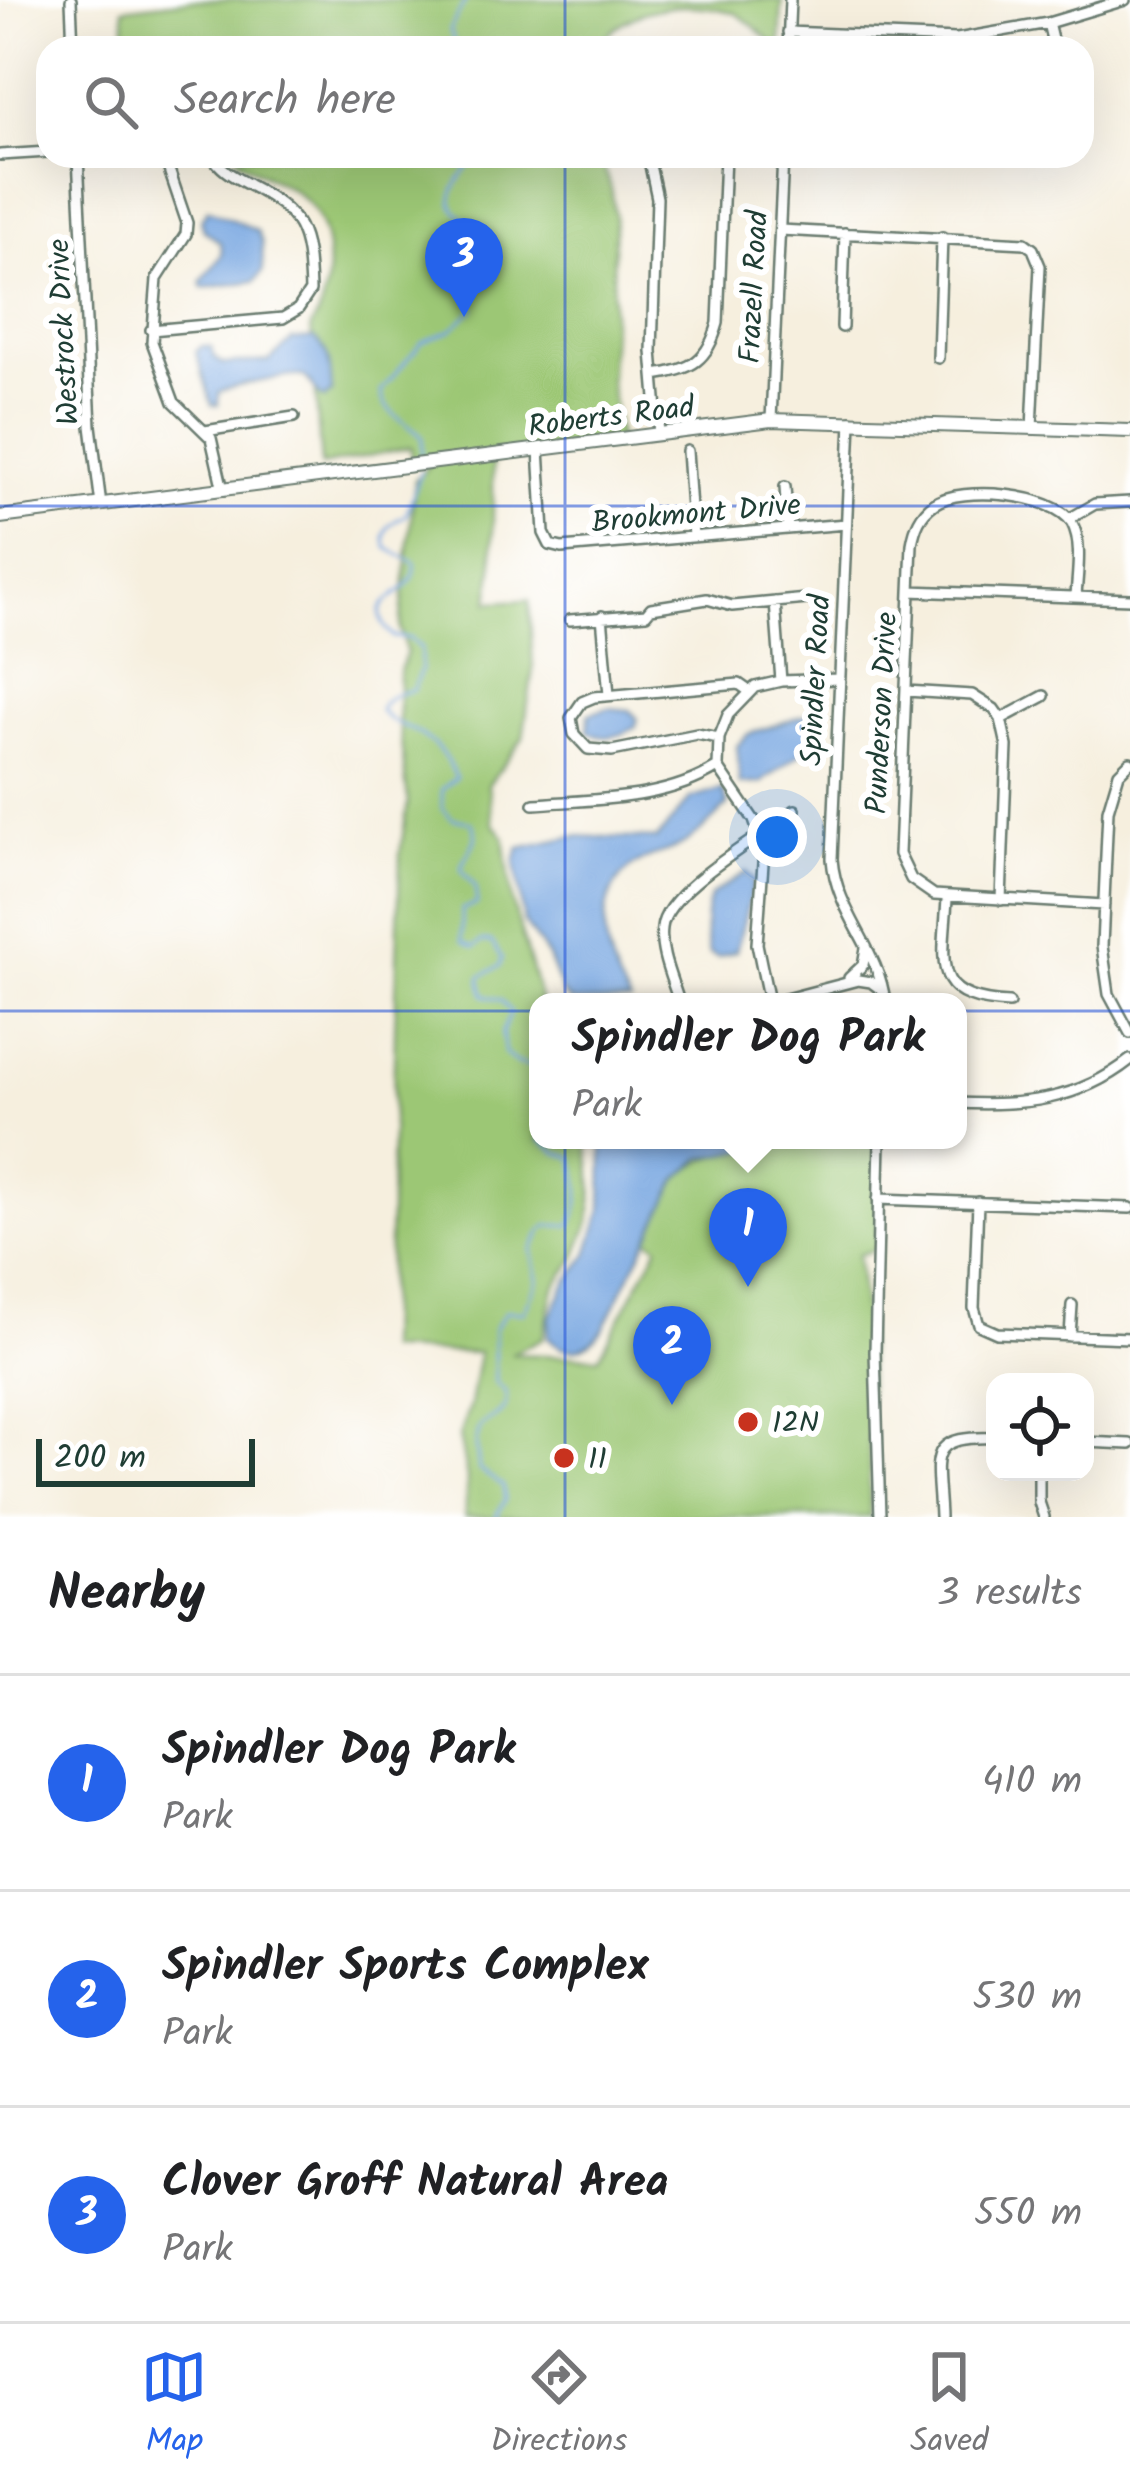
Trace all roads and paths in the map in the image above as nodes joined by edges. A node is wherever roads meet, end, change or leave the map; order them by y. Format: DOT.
graph roads {
  1 [pos="71,0"];
  2 [pos="790,0"];
  3 [pos="1125,0"];
  4 [pos="1092,5"];
  5 [pos="1048,23"];
  6 [pos="788,32"];
  7 [pos="72,36"];
  8 [pos="788,36"];
  9 [pos="849,36"];
  10 [pos="989,36"];
  11 [pos="1051,36"];
  12 [pos="36,152"];
  13 [pos="0,154"];
  14 [pos="79,168"];
  15 [pos="168,168"];
  16 [pos="221,168"];
  17 [pos="651,168"];
  18 [pos="724,168"];
  19 [pos="783,168"];
  20 [pos="780,230"];
  21 [pos="845,233"];
  22 [pos="942,237"];
  23 [pos="842,327"];
  24 [pos="151,330"];
  25 [pos="938,358"];
  26 [pos="654,375"];
  27 [pos="294,417"];
  28 [pos="771,420"];
  29 [pos="850,421"];
  30 [pos="1032,428"];
  31 [pos="206,430"];
  32 [pos="1130,431"];
  33 [pos="659,434"];
  34 [pos="539,449"];
  35 [pos="686,452"];
  36 [pos="785,487"];
  37 [pos="223,490"];
  38 [pos="917,496"];
  39 [pos="1130,502"];
  40 [pos="101,505"];
  41 [pos="928,509"];
  42 [pos="0,513"];
  43 [pos="1069,519"];
  44 [pos="846,524"];
  45 [pos="788,529"];
  46 [pos="693,537"];
  47 [pos="910,591"];
  48 [pos="1076,597"];
  49 [pos="807,598"];
  50 [pos="1130,599"];
  51 [pos="775,602"];
  52 [pos="602,616"];
  53 [pos="570,620"];
  54 [pos="839,679"];
  55 [pos="782,681"];
  56 [pos="749,691"];
  57 [pos="906,691"];
  58 [pos="608,695"];
  59 [pos="1044,696"];
  60 [pos="1001,719"];
  61 [pos="719,737"];
  62 [pos="1130,762"];
  63 [pos="718,766"];
  64 [pos="534,804"];
  65 [pos="795,810"];
  66 [pos="760,838"];
  67 [pos="947,898"];
  68 [pos="1000,900"];
  69 [pos="1104,904"];
  70 [pos="866,944"];
  71 [pos="844,981"];
  72 [pos="676,993"];
  73 [pos="769,993"];
  74 [pos="802,993"];
  75 [pos="881,993"];
  76 [pos="883,993"];
  77 [pos="960,993"];
  78 [pos="967,997"];
  79 [pos="1010,1003"];
  80 [pos="1130,1033"];
  81 [pos="1130,1060"];
  82 [pos="967,1103"];
  83 [pos="880,1149"];
  84 [pos="878,1199"];
  85 [pos="978,1202"];
  86 [pos="1130,1208"];
  87 [pos="1072,1305"];
  88 [pos="1070,1336"];
  89 [pos="1130,1339"];
  90 [pos="986,1438"];
  91 [pos="1094,1442"];
  92 [pos="1130,1444"];
  93 [pos="1039,1481"];
  94 [pos="880,1517"];
  95 [pos="940,1517"];
  96 [pos="1044,1517"];
  1 -- 7 [label="street"];
  2 -- 6 [label="street"];
  3 -- 4 [label="street"];
  4 -- 5 [label="street"];
  5 -- 10 [label="street"];
  5 -- 11 [label="street"];
  6 -- 8 [label="street"];
  6 -- 9 [label="street"];
  12 -- 13 [label="street"];
  14 -- 40 [label="street, Westrock Drive"];
  15 -- 24 [label="street"];
  16 -- 24 [label="street"];
  17 -- 26 [label="street"];
  18 -- 26 [label="street"];
  19 -- 20 [label="street, Frazell Road"];
  20 -- 21 [label="street"];
  20 -- 28 [label="street, Frazell Road"];
  21 -- 22 [label="street"];
  21 -- 23 [label="street"];
  22 -- 25 [label="street"];
  22 -- 30 [label="street"];
  24 -- 31 [label="street"];
  26 -- 33 [label="street"];
  27 -- 31 [label="street"];
  28 -- 29 [label="main road, Roberts Road"];
  28 -- 33 [label="main road, Roberts Road"];
  29 -- 30 [label="main road, Roberts Road"];
  29 -- 44 [label="street, Spindler Road"];
  30 -- 32 [label="main road, Roberts Road"];
  31 -- 37 [label="street"];
  33 -- 34 [label="main road, Roberts Road"];
  34 -- 37 [label="main road, Roberts Road"];
  34 -- 46 [label="street, Brookmont Drive"];
  35 -- 46 [label="street"];
  36 -- 45 [label="street"];
  37 -- 40 [label="main road, Roberts Road"];
  38 -- 41 [label="street"];
  39 -- 43 [label="street"];
  40 -- 42 [label="main road, Roberts Road"];
  41 -- 43 [label="street"];
  41 -- 47 [label="street, Punderson Drive"];
  43 -- 48 [label="street"];
  44 -- 45 [label="street, Brookmont Drive"];
  44 -- 54 [label="street, Spindler Road"];
  45 -- 46 [label="street, Brookmont Drive"];
  47 -- 48 [label="street"];
  47 -- 57 [label="street, Punderson Drive"];
  48 -- 50 [label="street"];
  49 -- 51 [label="street"];
  51 -- 52 [label="street"];
  51 -- 55 [label="street"];
  52 -- 53 [label="street"];
  52 -- 58 [label="street"];
  54 -- 55 [label="street"];
  54 -- 70 [label="street, Spindler Road"];
  55 -- 56 [label="street"];
  56 -- 58 [label="street"];
  56 -- 61 [label="street"];
  57 -- 60 [label="street"];
  57 -- 67 [label="street, Punderson Drive"];
  58 -- 61 [label="street"];
  59 -- 60 [label="street"];
  60 -- 68 [label="street"];
  61 -- 63 [label="street"];
  62 -- 69 [label="street"];
  63 -- 64 [label="street"];
  63 -- 66 [label="street"];
  65 -- 66 [label="street"];
  66 -- 72 [label="street"];
  66 -- 73 [label="street"];
  67 -- 68 [label="street"];
  67 -- 77 [label="street"];
  68 -- 69 [label="street"];
  69 -- 80 [label="street"];
  70 -- 71 [label="street"];
  70 -- 76 [label="street, Spindler Road"];
  71 -- 74 [label="street"];
  71 -- 75 [label="street"];
  78 -- 79 [label="street"];
  81 -- 82 [label="street"];
  83 -- 84 [label="street"];
  84 -- 85 [label="street"];
  84 -- 94 [label="street"];
  85 -- 86 [label="street"];
  85 -- 88 [label="street"];
  87 -- 88 [label="street"];
  88 -- 89 [label="street"];
  90 -- 95 [label="street"];
  91 -- 92 [label="street"];
  93 -- 96 [label="street"];
}
